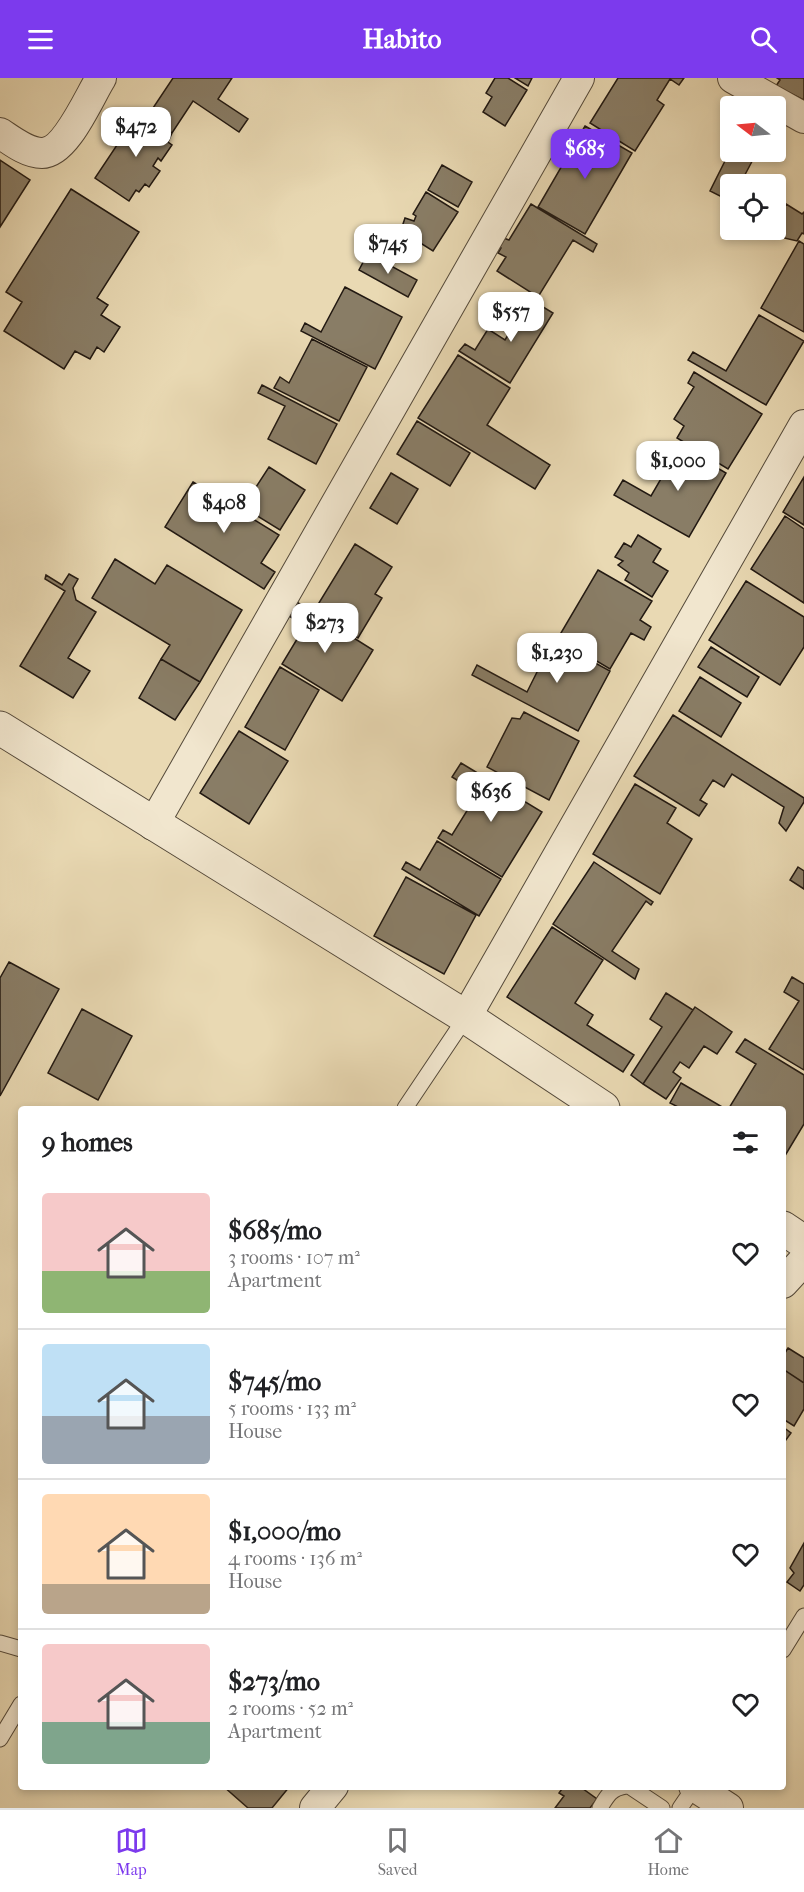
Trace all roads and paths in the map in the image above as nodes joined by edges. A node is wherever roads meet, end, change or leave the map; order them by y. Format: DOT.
graph roads {
  1 [pos="101,78"];
  2 [pos="579,78"];
  3 [pos="734,78"];
  4 [pos="804,118"];
  5 [pos="0,133"];
  6 [pos="804,425"];
  7 [pos="0,728"];
  8 [pos="153,825"];
  9 [pos="466,1017"];
  10 [pos="406,1106"];
  11 [pos="600,1106"];
  12 [pos="786,1230"];
  13 [pos="804,1242"];
  14 [pos="804,1260"];
  15 [pos="786,1280"];
  16 [pos="804,1616"];
  17 [pos="0,1643"];
  18 [pos="786,1645"];
  19 [pos="18,1647"];
  20 [pos="18,1709"];
  21 [pos="0,1739"];
  22 [pos="330,1790"];
  23 [pos="614,1790"];
  24 [pos="634,1790"];
  25 [pos="693,1790"];
  26 [pos="700,1790"];
  27 [pos="315,1808"];
  28 [pos="600,1808"];
  29 [pos="662,1808"];
  30 [pos="680,1808"];
  31 [pos="728,1808"];
  1 -- 5 [label="street"];
  2 -- 8 [label="street"];
  3 -- 4 [label="street"];
  6 -- 9 [label="street"];
  7 -- 8 [label="street"];
  8 -- 9 [label="street"];
  9 -- 10 [label="lane"];
  9 -- 11 [label="street"];
  12 -- 13 [label="street"];
  14 -- 15 [label="street"];
  16 -- 18 [label="lane"];
  17 -- 19 [label="lane"];
  20 -- 21 [label="lane"];
  22 -- 27 [label="street"];
  23 -- 28 [label="lane"];
  24 -- 29 [label="lane"];
  25 -- 30 [label="lane"];
  26 -- 31 [label="street"];
}
